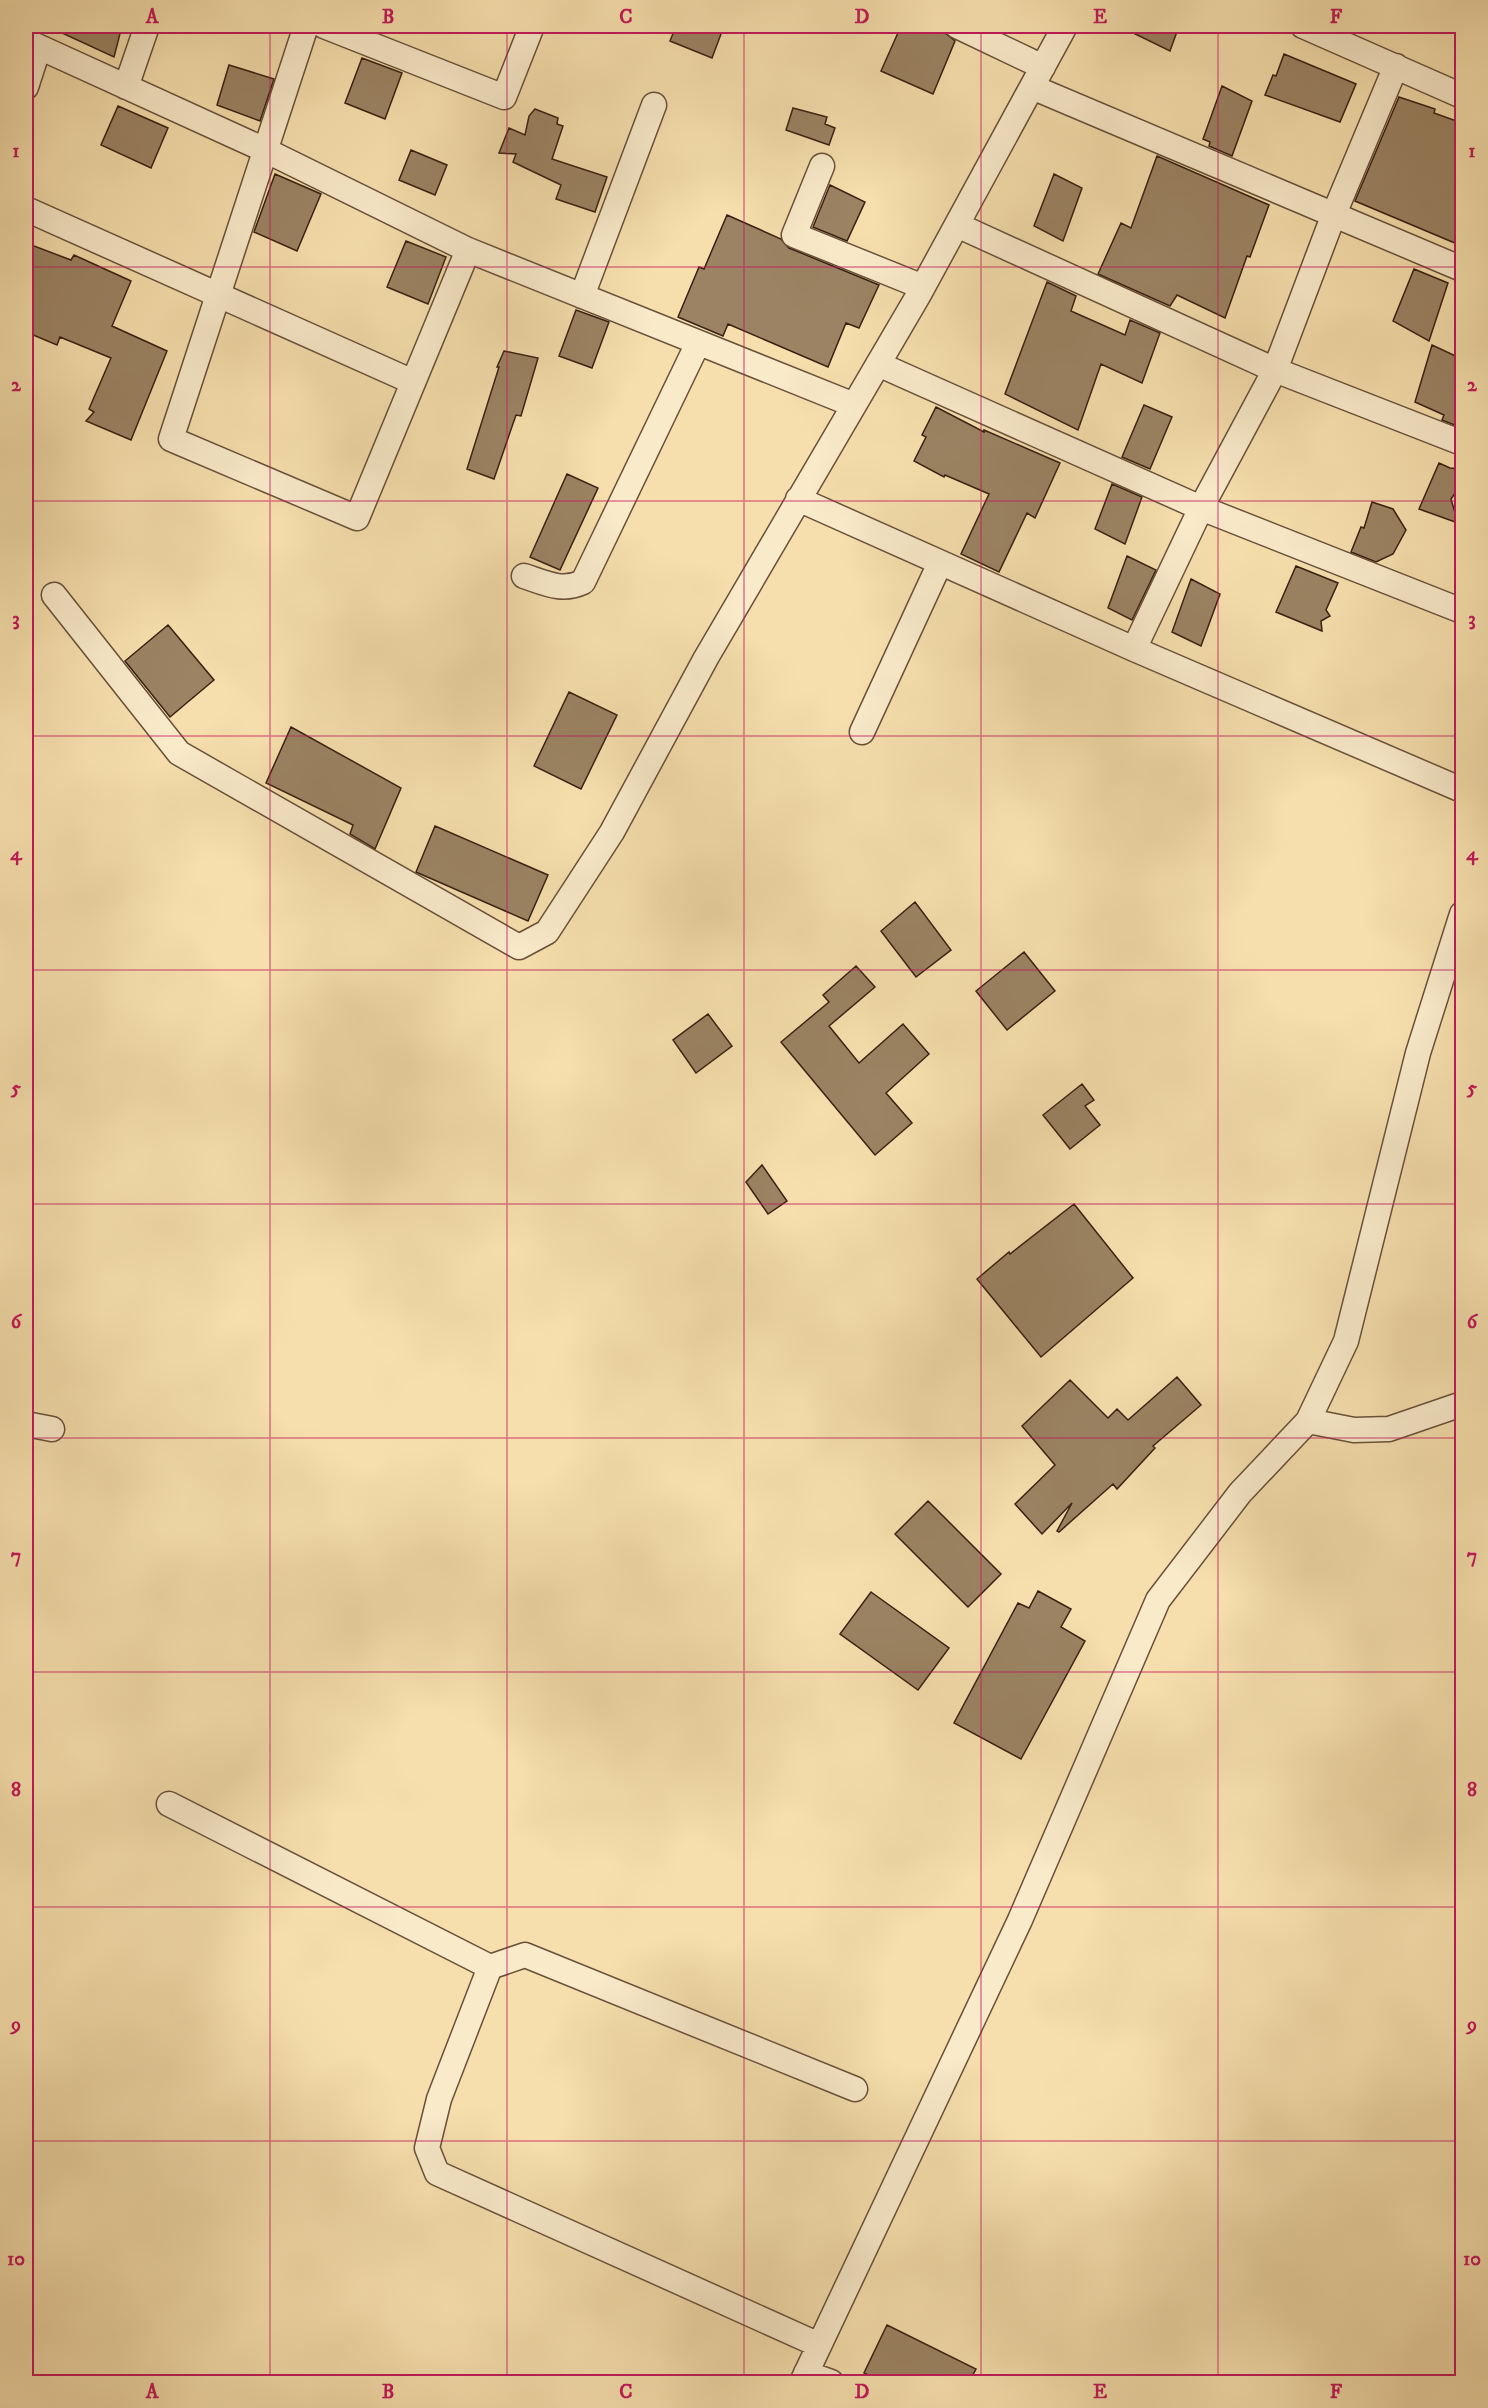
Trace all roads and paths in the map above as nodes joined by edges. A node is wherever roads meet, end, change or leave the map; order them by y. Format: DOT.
graph roads {
  1 [pos="147,26"];
  2 [pos="306,26"];
  3 [pos="324,26"];
  4 [pos="532,26"];
  5 [pos="957,26"];
  6 [pos="1065,26"];
  7 [pos="1303,26"];
  8 [pos="32,44"];
  9 [pos="1396,66"];
  10 [pos="1037,77"];
  11 [pos="26,87"];
  12 [pos="126,87"];
  13 [pos="1462,96"];
  14 [pos="654,105"];
  15 [pos="265,150"];
  16 [pos="822,166"];
  17 [pos="26,209"];
  18 [pos="1334,214"];
  19 [pos="957,225"];
  20 [pos="468,250"];
  21 [pos="1462,269"];
  22 [pos="922,287"];
  23 [pos="218,295"];
  24 [pos="582,296"];
  25 [pos="698,343"];
  26 [pos="878,364"];
  27 [pos="1275,370"];
  28 [pos="413,382"];
  29 [pos="854,405"];
  30 [pos="1462,443"];
  31 [pos="798,499"];
  32 [pos="1201,508"];
  33 [pos="940,563"];
  34 [pos="524,576"];
  35 [pos="54,595"];
  36 [pos="1462,611"];
  37 [pos="1134,650"];
  38 [pos="862,732"];
  39 [pos="1462,790"];
  40 [pos="1462,914"];
  41 [pos="1462,1404"];
  42 [pos="1308,1421"];
  43 [pos="26,1424"];
  44 [pos="51,1429"];
  45 [pos="169,1804"];
  46 [pos="490,1967"];
  47 [pos="855,2089"];
  48 [pos="819,2345"];
  49 [pos="804,2378"];
  50 [pos="831,2382"];
  1 -- 12 [label="street"];
  2 -- 15 [label="street"];
  3 -- 4 [label="street"];
  5 -- 10 [label="street"];
  6 -- 10 [label="street"];
  7 -- 9 [label="street"];
  8 -- 11 [label="street"];
  8 -- 12 [label="street"];
  9 -- 13 [label="street"];
  9 -- 18 [label="street"];
  10 -- 18 [label="street"];
  10 -- 19 [label="street"];
  12 -- 15 [label="street"];
  14 -- 24 [label="street"];
  15 -- 20 [label="street"];
  15 -- 23 [label="street"];
  16 -- 22 [label="street"];
  17 -- 23 [label="street"];
  18 -- 21 [label="street"];
  18 -- 27 [label="street"];
  19 -- 22 [label="street"];
  19 -- 27 [label="street"];
  20 -- 24 [label="street"];
  20 -- 28 [label="street"];
  22 -- 26 [label="street"];
  23 -- 28 [label="street"];
  23 -- 28 [label="street"];
  24 -- 25 [label="street"];
  25 -- 29 [label="street"];
  25 -- 34 [label="street"];
  26 -- 29 [label="street"];
  26 -- 32 [label="street"];
  27 -- 30 [label="street"];
  27 -- 32 [label="street"];
  29 -- 31 [label="street"];
  31 -- 33 [label="street"];
  31 -- 35 [label="street"];
  32 -- 36 [label="street"];
  32 -- 37 [label="street"];
  33 -- 37 [label="street"];
  33 -- 38 [label="street"];
  37 -- 39 [label="street"];
  40 -- 42 [label="street"];
  41 -- 42 [label="street"];
  42 -- 48 [label="street"];
  43 -- 44 [label="street"];
  45 -- 46 [label="street"];
  46 -- 47 [label="street"];
  46 -- 48 [label="street"];
  48 -- 49 [label="street"];
  49 -- 50 [label="street"];
}
